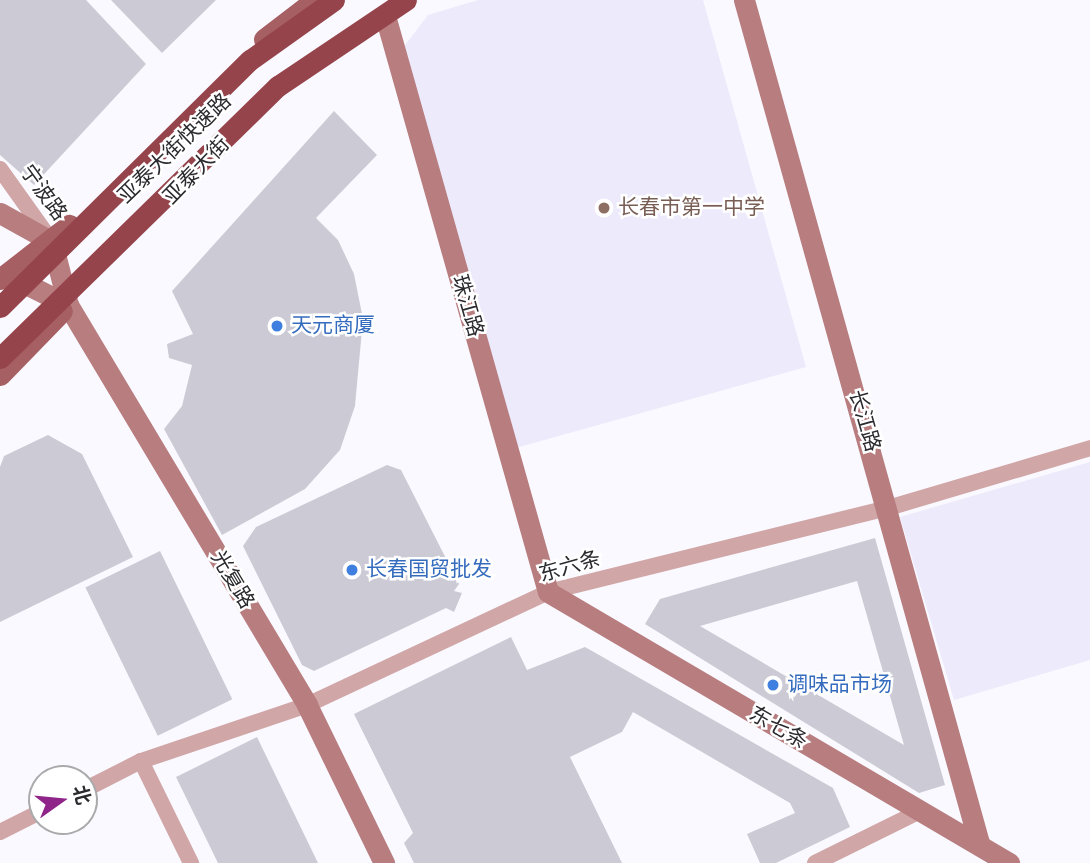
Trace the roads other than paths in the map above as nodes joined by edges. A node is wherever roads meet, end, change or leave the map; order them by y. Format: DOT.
graph roads {
  1 [pos="315,0"];
  2 [pos="334,0"];
  3 [pos="406,0"];
  4 [pos="421,0"];
  5 [pos="744,0"];
  6 [pos="386,19"];
  7 [pos="0,169"];
  8 [pos="0,213"];
  9 [pos="52,242"];
  10 [pos="2,275"];
  11 [pos="68,305"];
  12 [pos="0,307"];
  13 [pos="0,358"];
  14 [pos="0,375"];
  15 [pos="1090,448"];
  16 [pos="888,508"];
  17 [pos="548,592"];
  18 [pos="307,705"];
  19 [pos="141,761"];
  20 [pos="98,783"];
  21 [pos="920,811"];
  22 [pos="28,818"];
  23 [pos="0,832"];
  24 [pos="979,844"];
  25 [pos="191,863"];
  26 [pos="384,863"];
  27 [pos="815,863"];
  28 [pos="1009,863"];
  1 -- 9 [label="main road"];
  2 -- 12 [label="highway, 亚泰大街快速路, bridge"];
  3 -- 13 [label="highway, 亚泰大街快速路, bridge"];
  4 -- 6 [label="main road, 亚泰大街"];
  5 -- 16 [label="street, 长江路"];
  6 -- 11 [label="main road, 亚泰大街"];
  6 -- 17 [label="street, 珠江路"];
  7 -- 9 [label="street, 宁波路"];
  8 -- 9 [label="street"];
  9 -- 10 [label="main road"];
  9 -- 11 [label="street, 光复路"];
  10 -- 11 [label="street"];
  11 -- 14 [label="main road, 亚泰大街"];
  11 -- 18 [label="street, 光复路"];
  15 -- 16 [label="street, 东六条"];
  16 -- 17 [label="street, 东六条"];
  16 -- 24 [label="street, 长江路"];
  17 -- 18 [label="street, 东六条"];
  17 -- 21 [label="street, 东七条"];
  18 -- 19 [label="street, 东六条"];
  18 -- 26 [label="street, 光复路"];
  19 -- 20 [label="street, 东六条"];
  19 -- 25 [label="street"];
  21 -- 24 [label="street, 东七条"];
  21 -- 27 [label="street"];
  22 -- 23 [label="street"];
  24 -- 28 [label="street, 东七条"];
}
